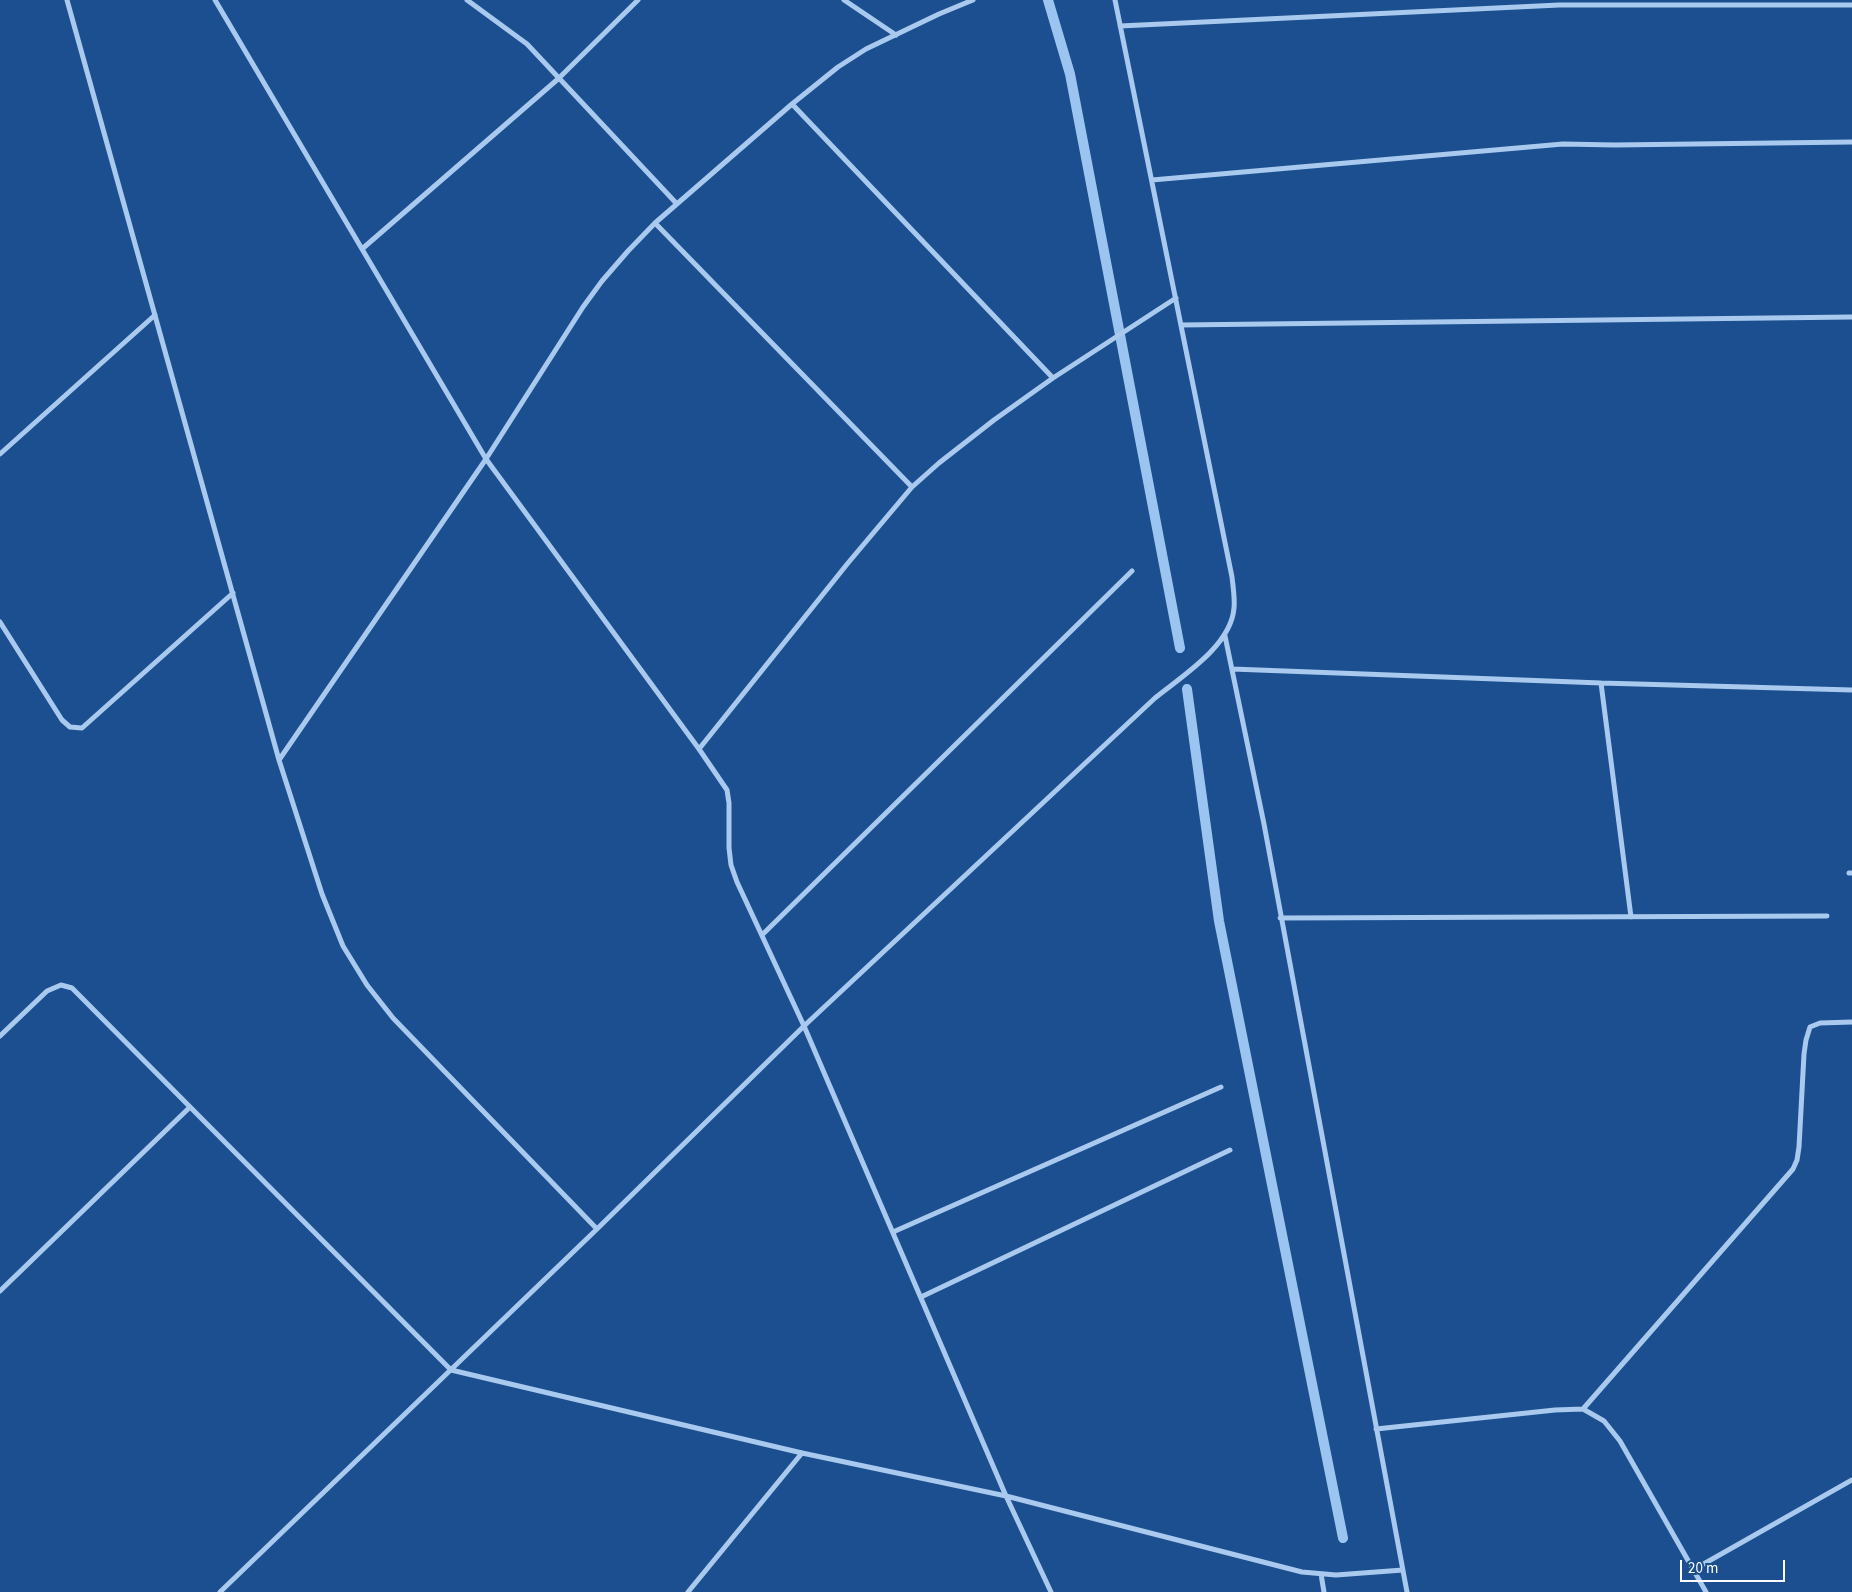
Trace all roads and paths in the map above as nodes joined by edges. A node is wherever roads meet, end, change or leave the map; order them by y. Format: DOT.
graph roads {
  1 [pos="67,0"];
  2 [pos="215,0"];
  3 [pos="468,0"];
  4 [pos="638,0"];
  5 [pos="844,0"];
  6 [pos="973,0"];
  7 [pos="1115,0"];
  8 [pos="1852,5"];
  9 [pos="1120,26"];
  10 [pos="896,35"];
  11 [pos="558,79"];
  12 [pos="792,104"];
  13 [pos="1852,142"];
  14 [pos="1152,180"];
  15 [pos="677,204"];
  16 [pos="655,223"];
  17 [pos="362,249"];
  18 [pos="1176,298"];
  19 [pos="155,315"];
  20 [pos="1852,317"];
  21 [pos="1181,325"];
  22 [pos="1053,378"];
  23 [pos="0,454"];
  24 [pos="486,459"];
  25 [pos="912,487"];
  26 [pos="1132,571"];
  27 [pos="233,593"];
  28 [pos="0,622"];
  29 [pos="1225,636"];
  30 [pos="1232,669"];
  31 [pos="1601,683"];
  32 [pos="1852,690"];
  33 [pos="699,749"];
  34 [pos="280,760"];
  35 [pos="1632,916"];
  36 [pos="1827,916"];
  37 [pos="1280,918"];
  38 [pos="762,935"];
  39 [pos="1852,1022"];
  40 [pos="804,1026"];
  41 [pos="0,1036"];
  42 [pos="1221,1087"];
  43 [pos="190,1107"];
  44 [pos="1230,1150"];
  45 [pos="597,1229"];
  46 [pos="893,1232"];
  47 [pos="0,1291"];
  48 [pos="920,1297"];
  49 [pos="451,1370"];
  50 [pos="1583,1409"];
  51 [pos="1376,1429"];
  52 [pos="802,1453"];
  53 [pos="1852,1480"];
  54 [pos="1006,1496"];
  55 [pos="1403,1570"];
  56 [pos="1693,1570"];
  57 [pos="1321,1574"];
  58 [pos="220,1592"];
  59 [pos="688,1592"];
  60 [pos="1051,1592"];
  61 [pos="1324,1592"];
  62 [pos="1407,1592"];
  63 [pos="1706,1592"];
  1 -- 19 [label="street"];
  2 -- 17 [label="street"];
  3 -- 11 [label="street"];
  4 -- 11 [label="street"];
  5 -- 10 [label="street"];
  6 -- 10 [label="street"];
  7 -- 9 [label="street"];
  8 -- 9 [label="street"];
  9 -- 14 [label="street"];
  10 -- 12 [label="street"];
  11 -- 15 [label="street"];
  11 -- 17 [label="street"];
  12 -- 15 [label="street"];
  12 -- 22 [label="street"];
  13 -- 14 [label="street"];
  14 -- 18 [label="street"];
  15 -- 16 [label="street"];
  16 -- 24 [label="street"];
  16 -- 25 [label="street"];
  17 -- 24 [label="street"];
  18 -- 21 [label="street"];
  18 -- 22 [label="street"];
  19 -- 23 [label="street"];
  19 -- 27 [label="street"];
  20 -- 21 [label="street"];
  21 -- 29 [label="street"];
  22 -- 25 [label="street"];
  24 -- 33 [label="street"];
  24 -- 34 [label="street"];
  25 -- 33 [label="street"];
  26 -- 38 [label="street"];
  27 -- 28 [label="street"];
  27 -- 34 [label="street"];
  29 -- 30 [label="street"];
  29 -- 40 [label="street"];
  30 -- 31 [label="street"];
  30 -- 37 [label="street"];
  31 -- 32 [label="street"];
  31 -- 35 [label="street"];
  33 -- 38 [label="street"];
  34 -- 45 [label="street"];
  35 -- 36 [label="street"];
  35 -- 37 [label="street"];
  37 -- 51 [label="street"];
  38 -- 40 [label="street"];
  39 -- 50 [label="street"];
  40 -- 45 [label="street"];
  40 -- 46 [label="street"];
  41 -- 43 [label="street"];
  42 -- 46 [label="street"];
  43 -- 47 [label="street"];
  43 -- 49 [label="street"];
  44 -- 48 [label="street"];
  45 -- 49 [label="street"];
  46 -- 48 [label="street"];
  48 -- 54 [label="street"];
  49 -- 52 [label="street"];
  49 -- 58 [label="street"];
  50 -- 51 [label="street"];
  50 -- 56 [label="street"];
  51 -- 55 [label="street"];
  52 -- 54 [label="street"];
  52 -- 59 [label="street"];
  53 -- 56 [label="street"];
  54 -- 57 [label="street"];
  54 -- 60 [label="street"];
  55 -- 57 [label="street"];
  55 -- 62 [label="street"];
  56 -- 63 [label="street"];
  57 -- 61 [label="street"];
}
